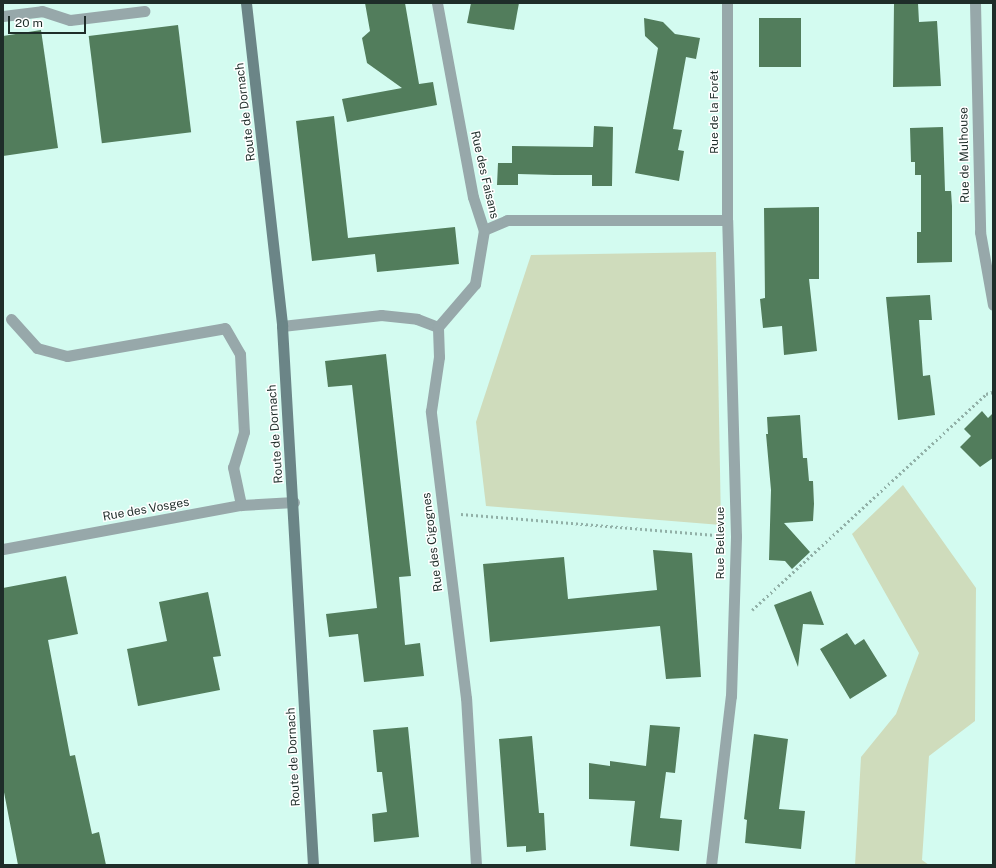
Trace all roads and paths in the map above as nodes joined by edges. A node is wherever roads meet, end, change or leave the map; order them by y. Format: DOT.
graph roads {
  1 [pos="246,3"];
  2 [pos="437,3"];
  3 [pos="727,3"];
  4 [pos="975,3"];
  5 [pos="144,11"];
  6 [pos="3,16"];
  7 [pos="727,220"];
  8 [pos="484,230"];
  9 [pos="993,304"];
  10 [pos="11,318"];
  11 [pos="282,326"];
  12 [pos="438,327"];
  13 [pos="993,392"];
  14 [pos="294,502"];
  15 [pos="241,506"];
  16 [pos="443,513"];
  17 [pos="736,536"];
  18 [pos="3,550"];
  19 [pos="734,612"];
  20 [pos="313,865"];
  21 [pos="476,865"];
  22 [pos="711,865"];
  1 -- 11 [label="main road, Route de Dornach"];
  2 -- 8 [label="street, Rue des Faisans"];
  3 -- 7 [label="street, Rue de la Forêt"];
  4 -- 9 [label="street, Rue de Mulhouse"];
  5 -- 6 [label="street"];
  7 -- 8 [label="street, Rue des Faisans"];
  7 -- 17 [label="street, Rue Bellevue"];
  8 -- 12 [label="street"];
  10 -- 15 [label="street"];
  11 -- 12 [label="street"];
  11 -- 14 [label="main road, Route de Dornach"];
  12 -- 16 [label="street, Rue des Cigognes"];
  13 -- 19 [label="path"];
  14 -- 15 [label="street, Rue des Vosges"];
  14 -- 20 [label="main road, Route de Dornach"];
  15 -- 18 [label="street, Rue des Vosges"];
  16 -- 17 [label="path"];
  16 -- 21 [label="street, Rue des Cigognes"];
  17 -- 19 [label="street, Rue Bellevue"];
  19 -- 22 [label="street, Rue Bellevue"];
}
